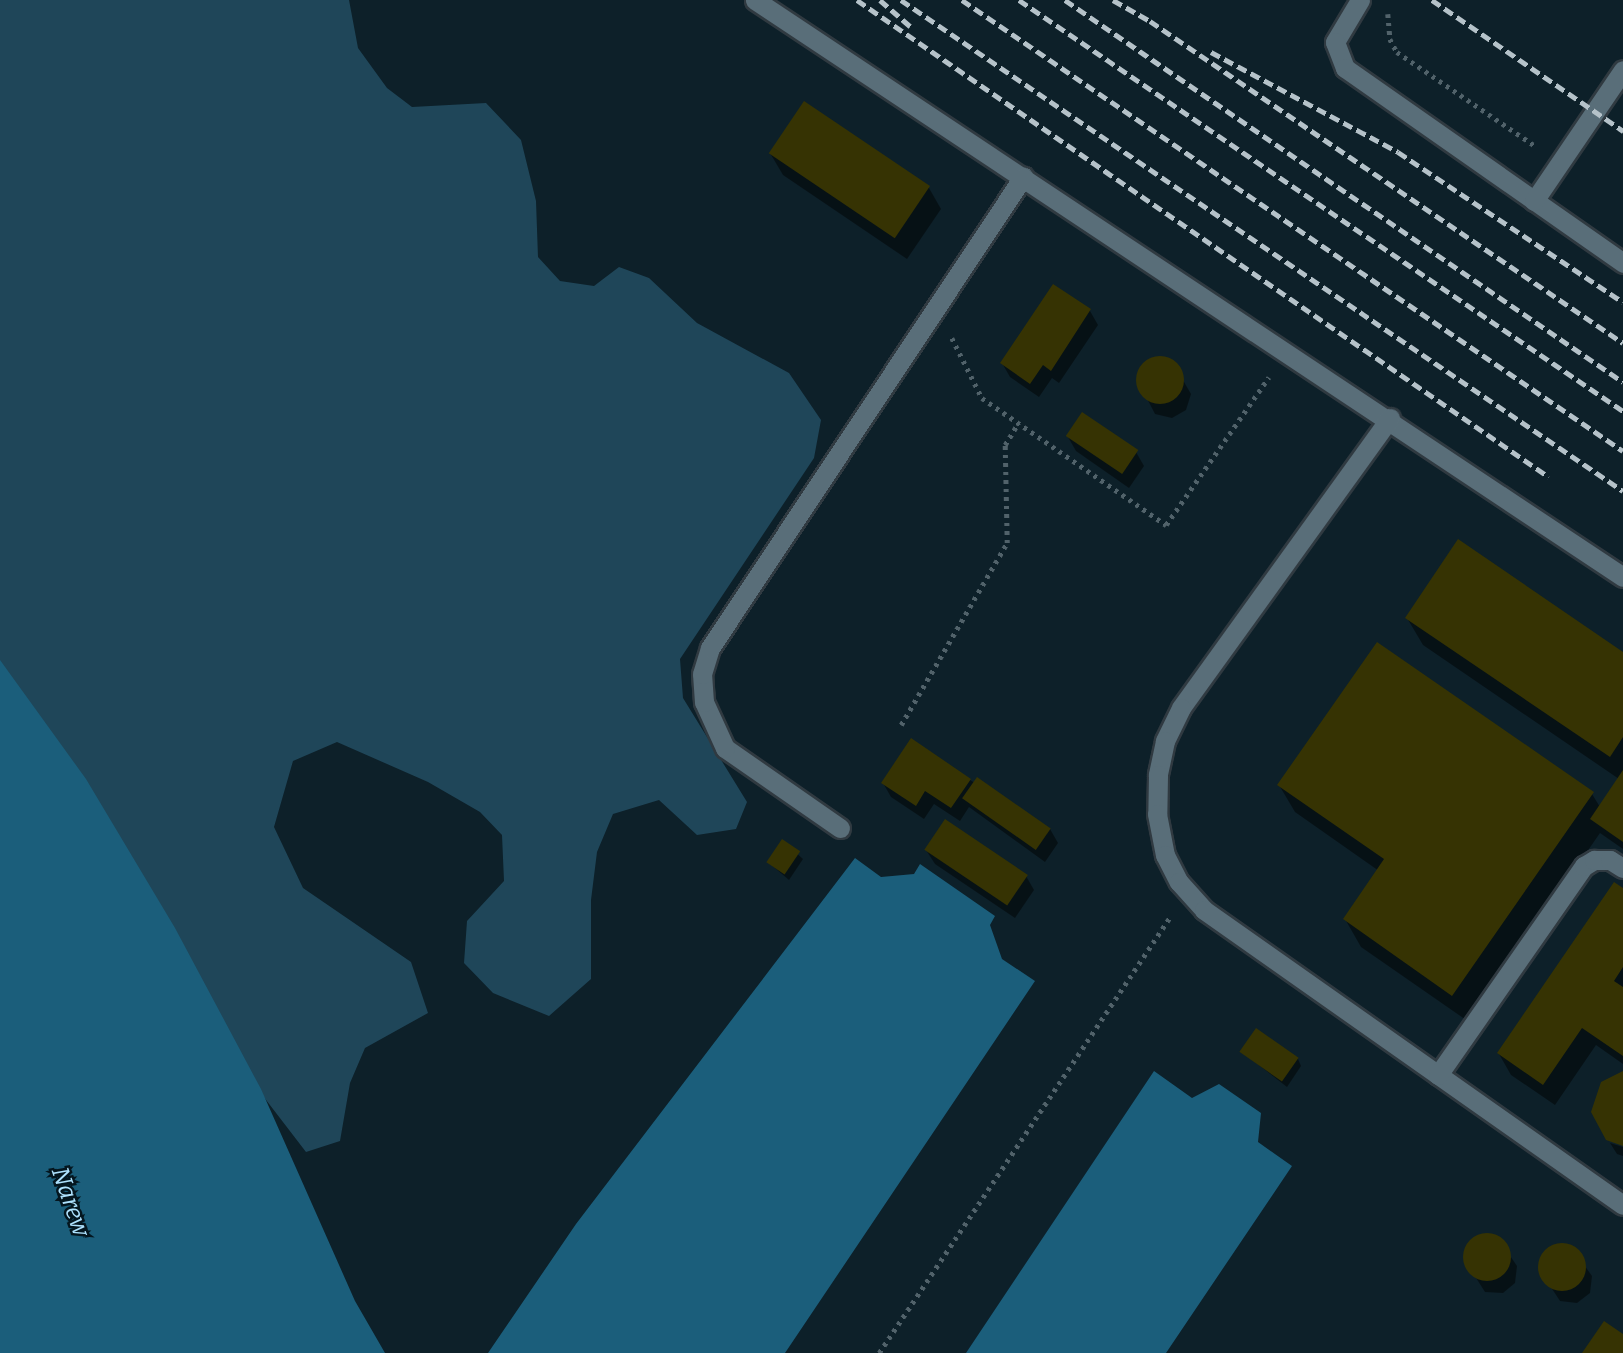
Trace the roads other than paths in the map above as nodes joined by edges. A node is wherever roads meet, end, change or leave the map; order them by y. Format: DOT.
graph roads {
  1 [pos="755,0"];
  2 [pos="1360,0"];
  3 [pos="1623,70"];
  4 [pos="1023,177"];
  5 [pos="1534,201"];
  6 [pos="1623,263"];
  7 [pos="1390,418"];
  8 [pos="1623,577"];
  9 [pos="840,828"];
  10 [pos="1623,868"];
  11 [pos="1438,1075"];
  12 [pos="1623,1205"];
  1 -- 4 [label="lane"];
  2 -- 5 [label="lane"];
  3 -- 5 [label="lane"];
  4 -- 7 [label="lane"];
  4 -- 9 [label="lane"];
  5 -- 6 [label="lane"];
  7 -- 8 [label="lane"];
  7 -- 11 [label="lane"];
  10 -- 11 [label="lane"];
  11 -- 12 [label="lane"];
}
